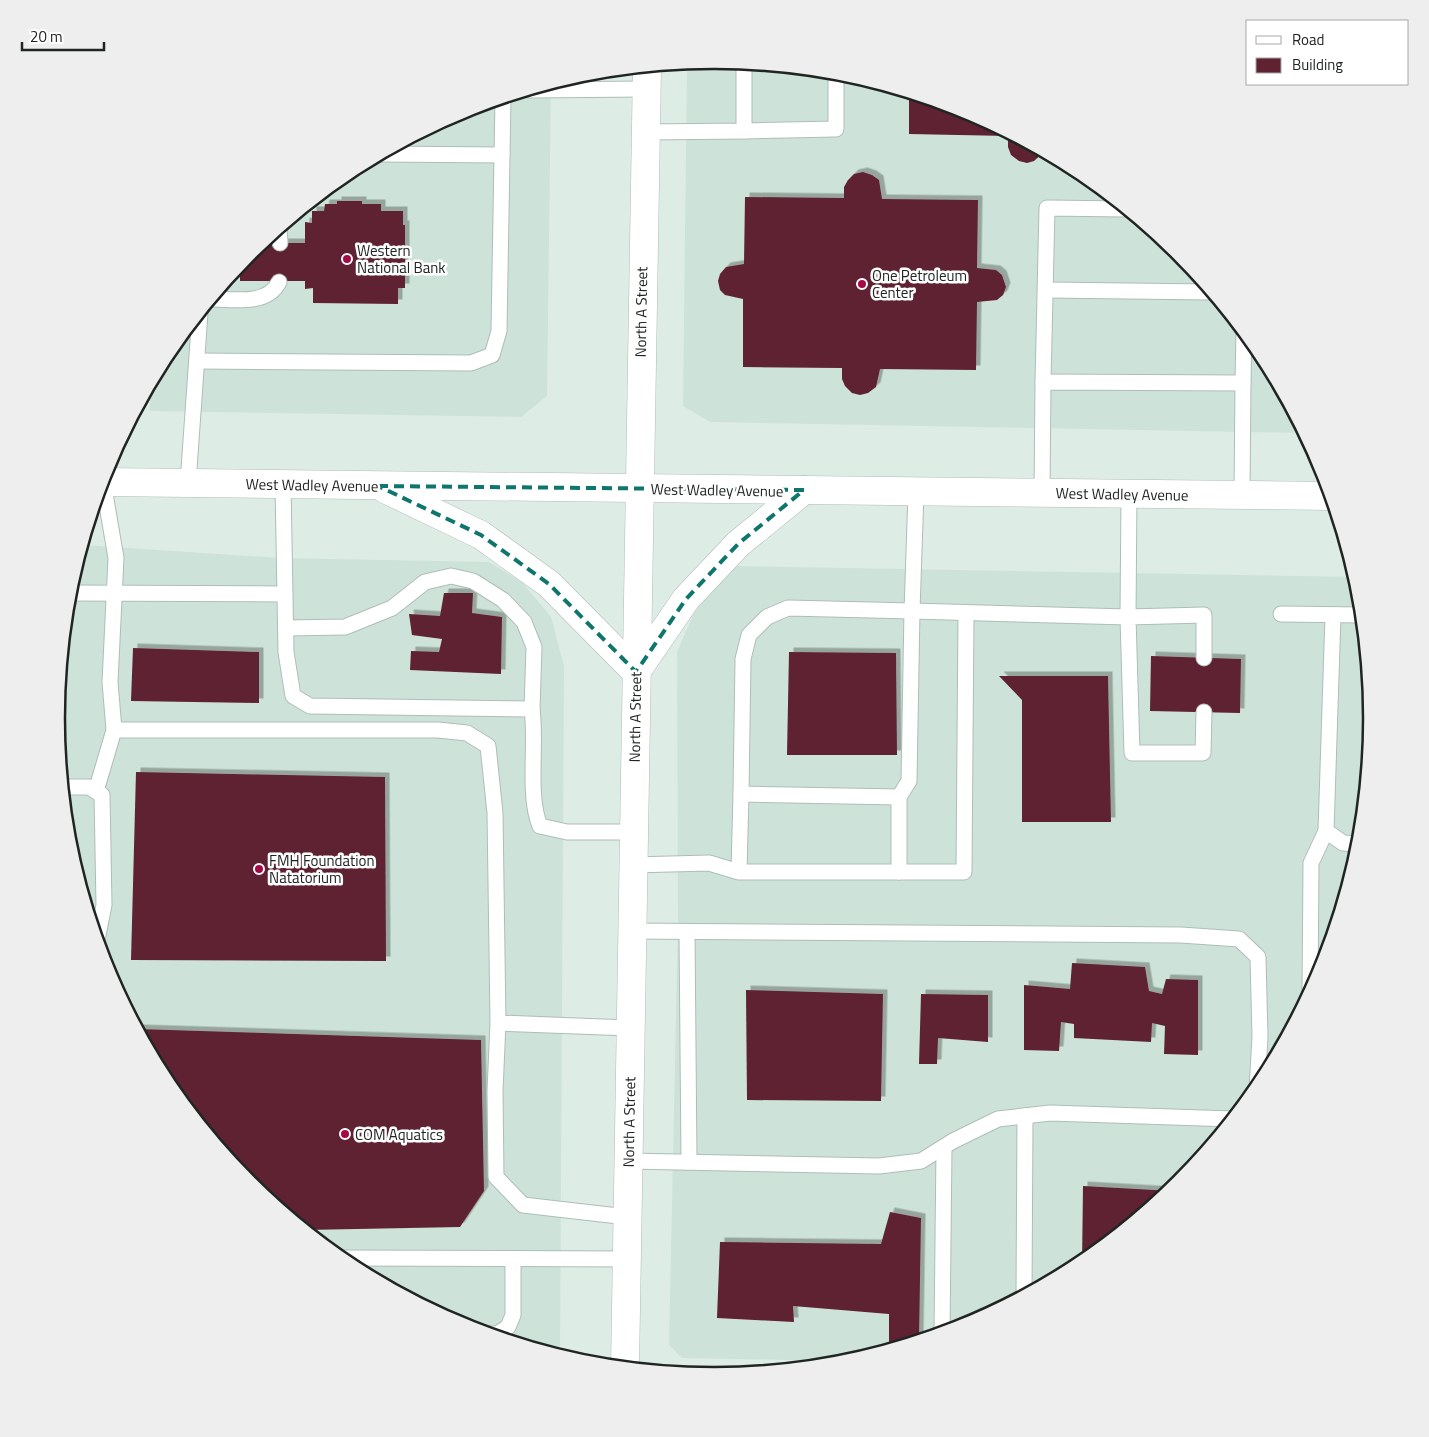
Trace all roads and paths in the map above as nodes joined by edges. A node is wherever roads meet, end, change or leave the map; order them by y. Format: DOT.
graph roads {
  1 [pos="744,70"];
  2 [pos="646,78"];
  3 [pos="836,80"];
  4 [pos="566,86"];
  5 [pos="503,104"];
  6 [pos="744,131"];
  7 [pos="645,132"];
  8 [pos="393,154"];
  9 [pos="502,155"];
  10 [pos="1117,209"];
  11 [pos="279,282"];
  12 [pos="1046,290"];
  13 [pos="1205,292"];
  14 [pos="219,299"];
  15 [pos="200,322"];
  16 [pos="1244,342"];
  17 [pos="198,361"];
  18 [pos="1043,382"];
  19 [pos="1243,383"];
  20 [pos="109,482"];
  21 [pos="188,483"];
  22 [pos="283,484"];
  23 [pos="378,486"];
  24 [pos="638,489"];
  25 [pos="804,490"];
  26 [pos="916,492"];
  27 [pos="1042,493"];
  28 [pos="105,494"];
  29 [pos="1129,494"];
  30 [pos="1242,495"];
  31 [pos="1325,496"];
  32 [pos="77,593"];
  33 [pos="114,594"];
  34 [pos="285,594"];
  35 [pos="912,611"];
  36 [pos="966,614"];
  37 [pos="1281,614"];
  38 [pos="1333,614"];
  39 [pos="1355,615"];
  40 [pos="1128,617"];
  41 [pos="286,628"];
  42 [pos="1204,658"];
  43 [pos="636,672"];
  44 [pos="532,709"];
  45 [pos="1204,712"];
  46 [pos="114,730"];
  47 [pos="69,787"];
  48 [pos="96,791"];
  49 [pos="741,794"];
  50 [pos="899,797"];
  51 [pos="1326,831"];
  52 [pos="633,832"];
  53 [pos="1352,844"];
  54 [pos="632,866"];
  55 [pos="739,872"];
  56 [pos="899,872"];
  57 [pos="99,928"];
  58 [pos="631,931"];
  59 [pos="687,932"];
  60 [pos="1310,978"];
  61 [pos="498,1023"];
  62 [pos="630,1028"];
  63 [pos="1258,1074"];
  64 [pos="1025,1116"];
  65 [pos="1226,1119"];
  66 [pos="944,1147"];
  67 [pos="628,1161"];
  68 [pos="689,1162"];
  69 [pos="627,1217"];
  70 [pos="353,1258"];
  71 [pos="627,1259"];
  72 [pos="513,1260"];
  73 [pos="1024,1289"];
  74 [pos="942,1327"];
  75 [pos="500,1332"];
  76 [pos="625,1361"];
  1 -- 6 [label="lane"];
  2 -- 4 [label="lane"];
  2 -- 7 [label="main road, North A Street"];
  3 -- 6 [label="lane"];
  5 -- 9 [label="lane"];
  6 -- 7 [label="lane"];
  7 -- 24 [label="main road, North A Street"];
  8 -- 9 [label="lane"];
  9 -- 17 [label="lane"];
  10 -- 12 [label="lane"];
  11 -- 14 [label="lane"];
  12 -- 13 [label="lane"];
  12 -- 18 [label="lane"];
  15 -- 17 [label="lane"];
  16 -- 19 [label="lane"];
  17 -- 21 [label="lane"];
  18 -- 19 [label="lane"];
  18 -- 27 [label="lane"];
  19 -- 30 [label="lane"];
  20 -- 21 [label="main road, West Wadley Avenue"];
  21 -- 22 [label="main road, West Wadley Avenue"];
  22 -- 23 [label="main road, West Wadley Avenue"];
  22 -- 34 [label="lane"];
  23 -- 24 [label="main road, West Wadley Avenue"];
  23 -- 43 [label="main road"];
  24 -- 25 [label="main road, West Wadley Avenue"];
  24 -- 43 [label="main road, North A Street"];
  25 -- 26 [label="main road, West Wadley Avenue"];
  25 -- 43 [label="main road"];
  26 -- 27 [label="main road, West Wadley Avenue"];
  26 -- 35 [label="lane"];
  27 -- 29 [label="main road, West Wadley Avenue"];
  28 -- 33 [label="lane"];
  29 -- 30 [label="main road, West Wadley Avenue"];
  29 -- 40 [label="lane"];
  30 -- 31 [label="main road, West Wadley Avenue"];
  32 -- 33 [label="lane"];
  33 -- 34 [label="lane"];
  33 -- 46 [label="lane"];
  34 -- 41 [label="lane"];
  35 -- 36 [label="lane"];
  35 -- 49 [label="lane"];
  35 -- 50 [label="lane"];
  36 -- 40 [label="lane"];
  36 -- 56 [label="lane"];
  37 -- 38 [label="lane"];
  38 -- 39 [label="lane"];
  38 -- 51 [label="lane"];
  40 -- 42 [label="lane"];
  40 -- 45 [label="lane"];
  41 -- 44 [label="lane"];
  41 -- 44 [label="lane"];
  43 -- 52 [label="main road, North A Street"];
  44 -- 52 [label="lane"];
  46 -- 48 [label="lane"];
  46 -- 61 [label="lane"];
  47 -- 48 [label="lane"];
  48 -- 57 [label="lane"];
  49 -- 50 [label="lane"];
  49 -- 55 [label="lane"];
  50 -- 56 [label="lane"];
  51 -- 53 [label="lane"];
  51 -- 60 [label="lane"];
  52 -- 54 [label="main road, North A Street"];
  54 -- 55 [label="lane"];
  54 -- 58 [label="main road, North A Street"];
  55 -- 56 [label="lane"];
  58 -- 59 [label="lane"];
  58 -- 62 [label="main road, North A Street"];
  59 -- 63 [label="lane"];
  59 -- 68 [label="lane"];
  61 -- 62 [label="lane"];
  61 -- 69 [label="lane"];
  62 -- 67 [label="main road, North A Street"];
  64 -- 65 [label="lane"];
  64 -- 66 [label="lane"];
  64 -- 73 [label="lane"];
  66 -- 68 [label="lane"];
  66 -- 74 [label="lane"];
  67 -- 68 [label="lane"];
  67 -- 69 [label="main road, North A Street"];
  69 -- 71 [label="main road, North A Street"];
  70 -- 72 [label="lane"];
  71 -- 72 [label="lane"];
  71 -- 76 [label="main road, North A Street"];
  72 -- 75 [label="lane"];
}
